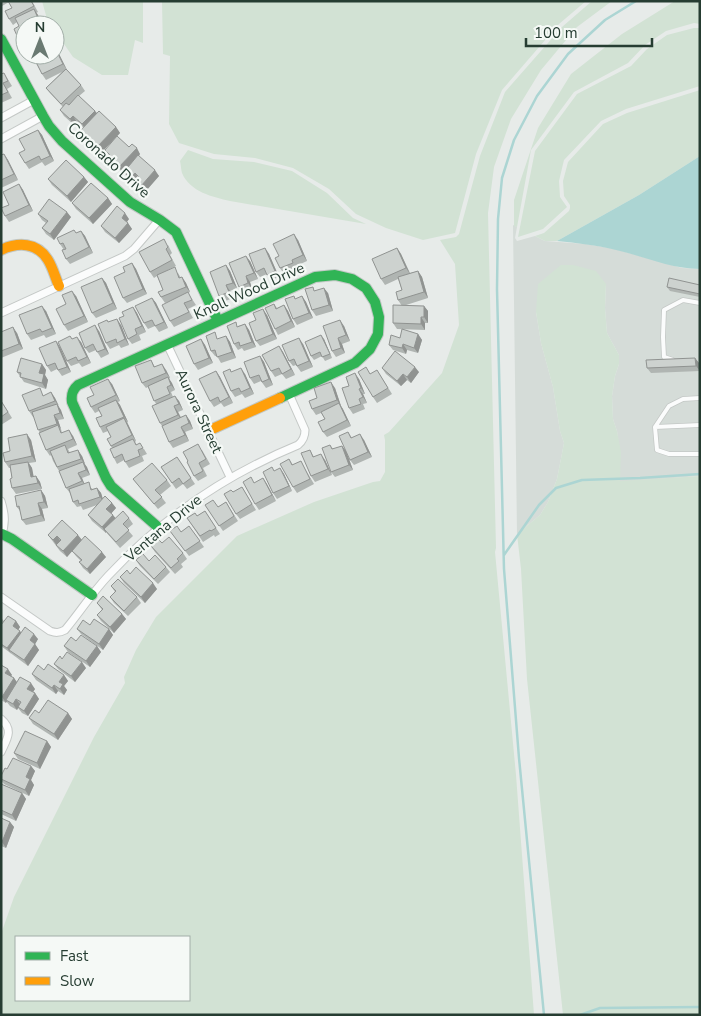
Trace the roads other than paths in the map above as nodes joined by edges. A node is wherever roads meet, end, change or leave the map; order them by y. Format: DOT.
graph roads {
  1 [pos="1,39"];
  2 [pos="34,100"];
  3 [pos="43,116"];
  4 [pos="1,118"];
  5 [pos="1,139"];
  6 [pos="159,220"];
  7 [pos="2,248"];
  8 [pos="59,286"];
  9 [pos="700,303"];
  10 [pos="1,313"];
  11 [pos="218,321"];
  12 [pos="167,344"];
  13 [pos="682,360"];
  14 [pos="289,394"];
  15 [pos="700,398"];
  16 [pos="700,425"];
  17 [pos="655,427"];
  18 [pos="208,431"];
  19 [pos="700,454"];
  20 [pos="230,477"];
  21 [pos="1,501"];
  22 [pos="159,528"];
  23 [pos="2,535"];
  24 [pos="92,595"];
  25 [pos="1,597"];
  26 [pos="1,719"];
  27 [pos="1,752"];
  1 -- 2 [label="street, Coronado Drive"];
  2 -- 3 [label="street, Coronado Drive"];
  2 -- 4 [label="street"];
  3 -- 5 [label="street"];
  3 -- 6 [label="street, Coronado Drive"];
  6 -- 8 [label="street"];
  6 -- 11 [label="street, Coronado Drive"];
  7 -- 8 [label="street"];
  8 -- 10 [label="street"];
  9 -- 13 [label="lane"];
  11 -- 12 [label="street, Knoll Wood Drive"];
  11 -- 14 [label="street, Knoll Wood Drive"];
  12 -- 18 [label="street, Aurora Street"];
  12 -- 22 [label="street, Knoll Wood Drive"];
  14 -- 18 [label="street, Knoll Wood Drive"];
  14 -- 20 [label="street, Ventana Drive"];
  15 -- 17 [label="lane"];
  16 -- 17 [label="lane"];
  17 -- 19 [label="lane"];
  18 -- 20 [label="street, Aurora Street"];
  20 -- 22 [label="street, Ventana Drive"];
  21 -- 23 [label="street"];
  22 -- 24 [label="street, Ventana Drive"];
  23 -- 24 [label="street"];
  24 -- 25 [label="street, Ventana Drive"];
  26 -- 27 [label="street"];
}
